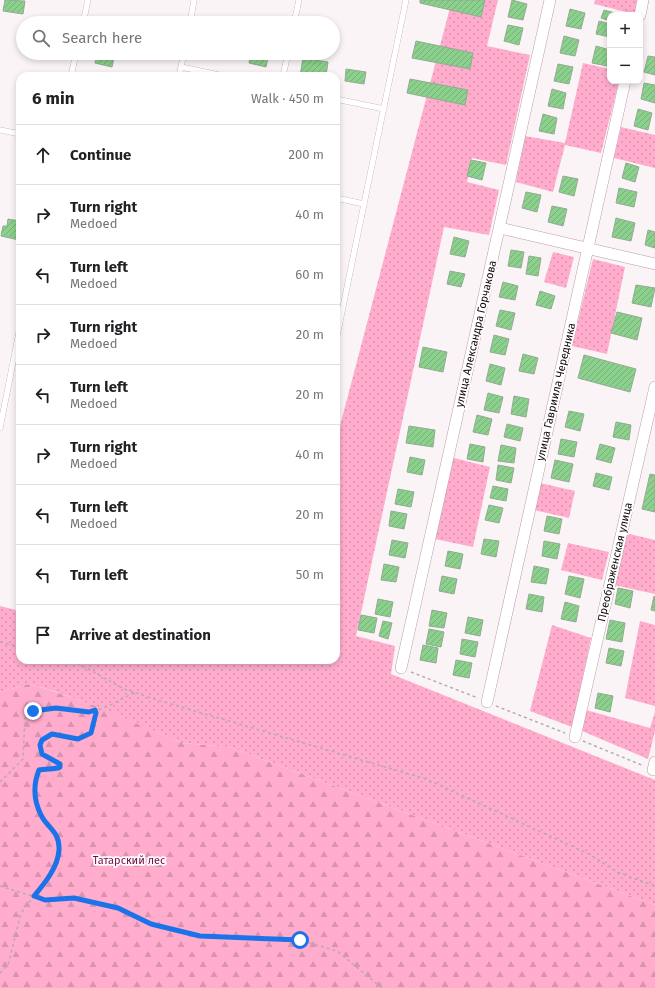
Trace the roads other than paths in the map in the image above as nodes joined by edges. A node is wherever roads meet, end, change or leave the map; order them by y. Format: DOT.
graph roads {
  1 [pos="88,0"];
  2 [pos="194,0"];
  3 [pos="299,0"];
  4 [pos="406,0"];
  5 [pos="550,0"];
  6 [pos="643,0"];
  7 [pos="641,12"];
  8 [pos="85,16"];
  9 [pos="191,16"];
  10 [pos="296,16"];
  11 [pos="74,60"];
  12 [pos="182,60"];
  13 [pos="286,60"];
  14 [pos="181,67"];
  15 [pos="72,72"];
  16 [pos="180,72"];
  17 [pos="205,72"];
  18 [pos="284,72"];
  19 [pos="624,84"];
  20 [pos="340,101"];
  21 [pos="384,109"];
  22 [pos="0,130"];
  23 [pos="16,133"];
  24 [pos="340,199"];
  25 [pos="364,204"];
  26 [pos="500,228"];
  27 [pos="588,249"];
  28 [pos="655,264"];
  29 [pos="340,321"];
  30 [pos="16,347"];
  31 [pos="655,387"];
  32 [pos="0,428"];
  33 [pos="402,668"];
  34 [pos="487,702"];
  35 [pos="575,737"];
  1 -- 8 [label="lane"];
  2 -- 9 [label="lane"];
  3 -- 10 [label="lane"];
  4 -- 21 [label="lane"];
  5 -- 26 [label="street, улица Александра Горчакова"];
  6 -- 7 [label="street"];
  11 -- 15 [label="lane"];
  12 -- 14 [label="lane"];
  13 -- 18 [label="lane"];
  14 -- 16 [label="lane"];
  14 -- 17 [label="lane"];
  19 -- 27 [label="street, улица Гавриила Чередника"];
  20 -- 21 [label="lane"];
  21 -- 25 [label="lane"];
  22 -- 23 [label="lane"];
  24 -- 25 [label="lane"];
  25 -- 29 [label="lane"];
  26 -- 27 [label="street"];
  26 -- 33 [label="street, улица Александра Горчакова"];
  27 -- 28 [label="street"];
  27 -- 34 [label="street, улица Гавриила Чередника"];
  30 -- 32 [label="lane"];
  31 -- 35 [label="street, Преображенская улица"];
}
